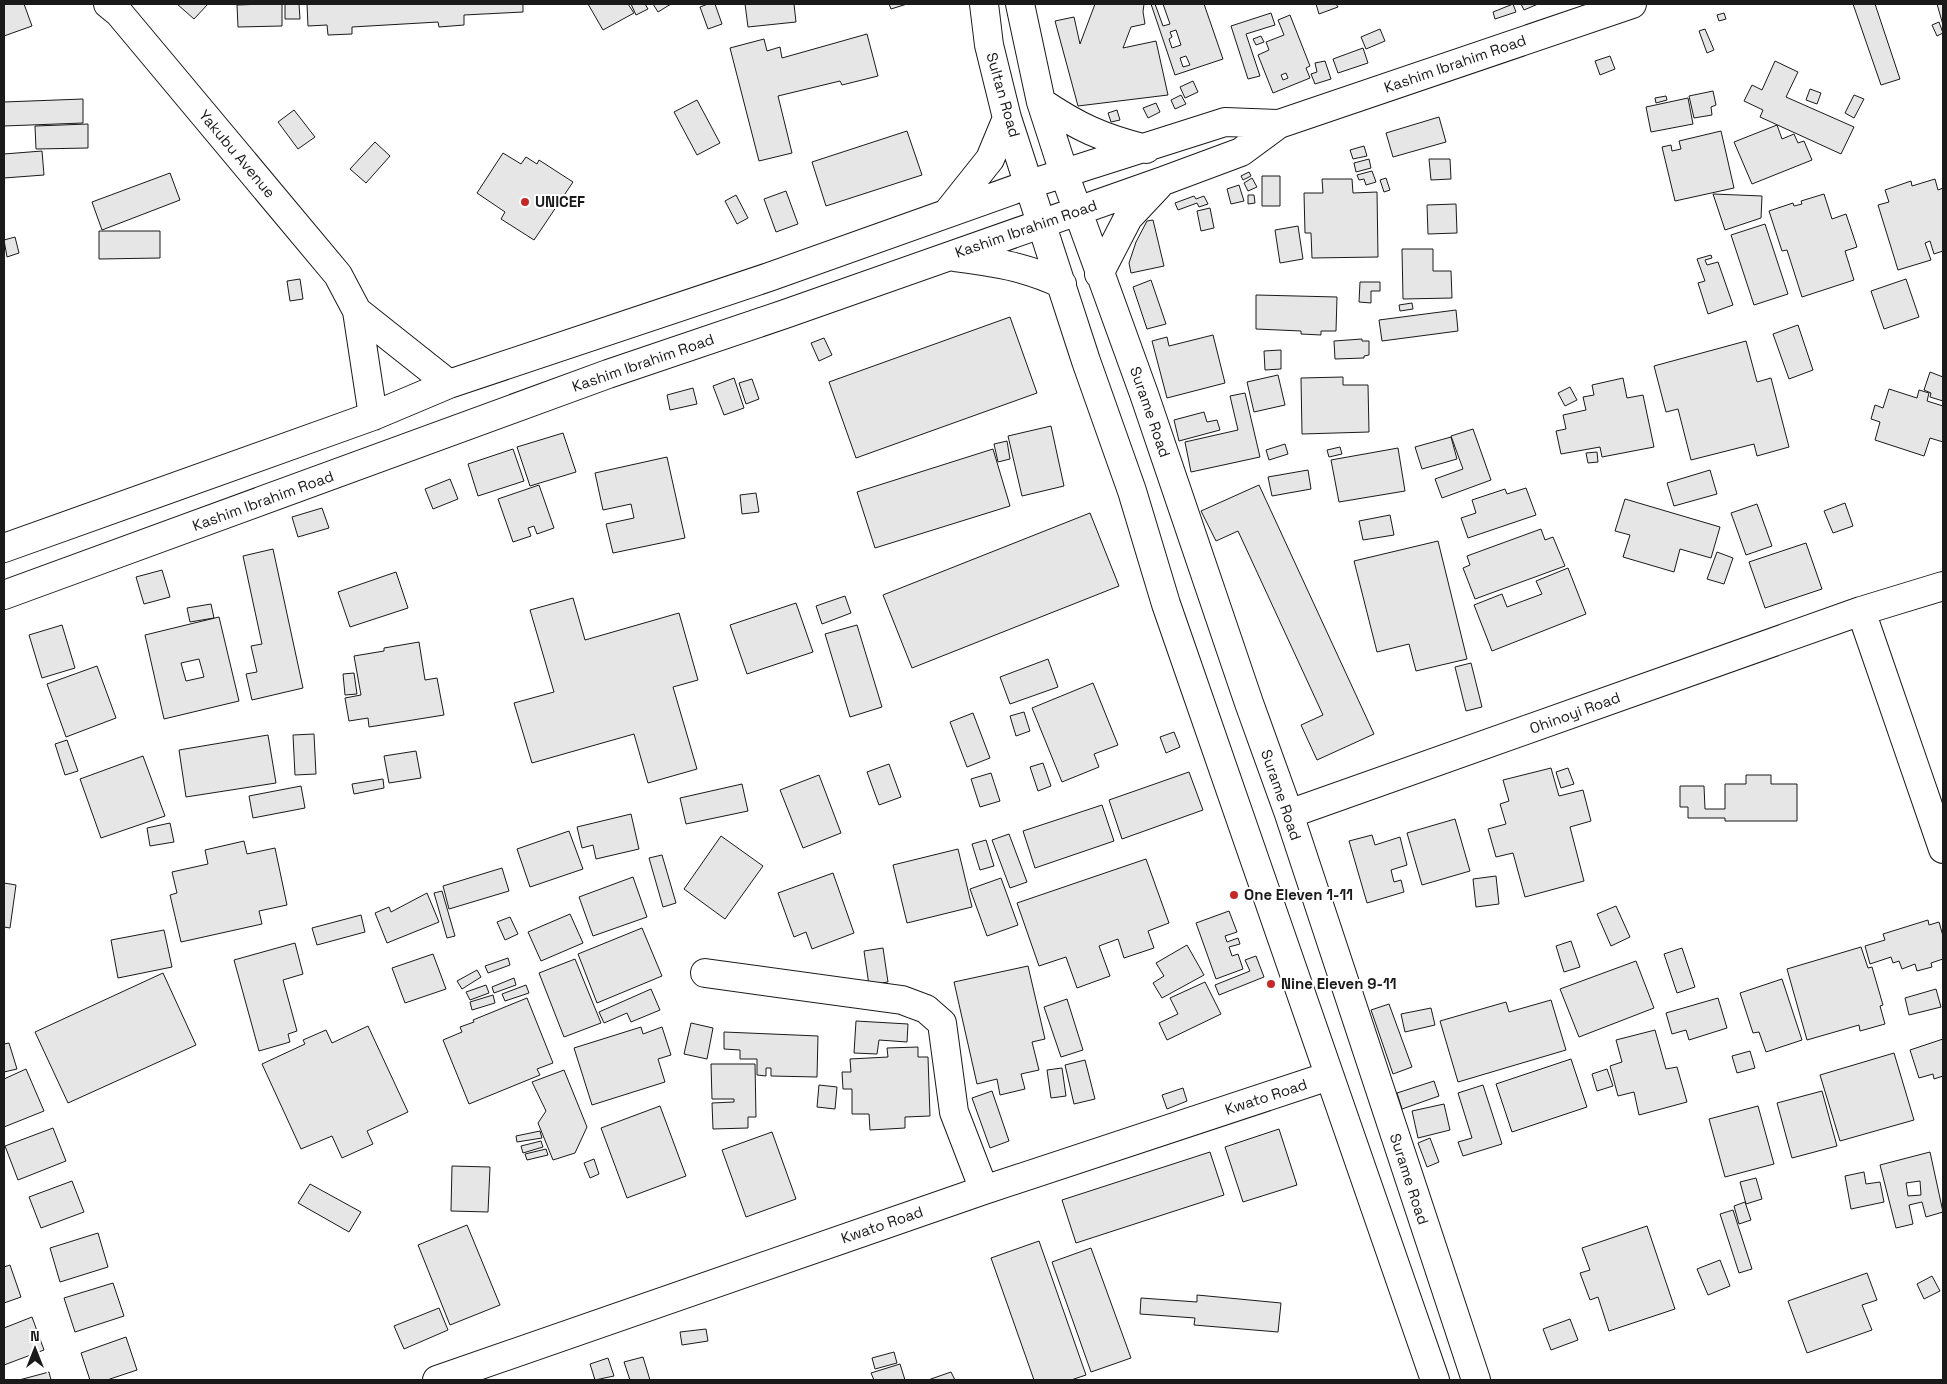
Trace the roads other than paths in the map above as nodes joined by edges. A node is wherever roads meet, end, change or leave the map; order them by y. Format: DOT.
graph roads {
  1 [pos="108,4"];
  2 [pos="984,4"];
  3 [pos="1020,4"];
  4 [pos="1632,4"];
  5 [pos="1041,102"];
  6 [pos="1007,118"];
  7 [pos="1279,124"];
  8 [pos="1146,149"];
  9 [pos="1064,173"];
  10 [pos="1163,181"];
  11 [pos="1030,184"];
  12 [pos="1078,212"];
  13 [pos="946,214"];
  14 [pos="1043,224"];
  15 [pos="949,256"];
  16 [pos="1099,274"];
  17 [pos="1062,284"];
  18 [pos="357,311"];
  19 [pos="449,384"];
  20 [pos="373,416"];
  21 [pos="4,548"];
  22 [pos="1943,586"];
  23 [pos="4,595"];
  24 [pos="1861,611"];
  25 [pos="1289,814"];
  26 [pos="1943,849"];
  27 [pos="705,974"];
  28 [pos="1329,1076"];
  29 [pos="984,1190"];
  30 [pos="437,1380"];
  31 [pos="1435,1380"];
  32 [pos="1476,1380"];
  1 -- 18 [label="street, Yakubu Avenue"];
  2 -- 6 [label="street, Sultan Road"];
  3 -- 5 [label="street"];
  4 -- 7 [label="street, Kashim Ibrahim Road"];
  5 -- 8 [label="street"];
  5 -- 9 [label="street"];
  6 -- 11 [label="street, Sultan Road"];
  6 -- 13 [label="street"];
  7 -- 8 [label="street, Kashim Ibrahim Road"];
  7 -- 10 [label="street, Kashim Ibrahim Road"];
  8 -- 9 [label="street, Kashim Ibrahim Road"];
  9 -- 11 [label="street, Kashim Ibrahim Road"];
  9 -- 12 [label="street, Surame Road"];
  10 -- 12 [label="street, Kashim Ibrahim Road"];
  10 -- 16 [label="street"];
  11 -- 13 [label="street, Kashim Ibrahim Road"];
  11 -- 14 [label="street, Sultan Road"];
  12 -- 14 [label="street, Kashim Ibrahim Road"];
  12 -- 16 [label="street, Surame Road"];
  13 -- 19 [label="street, Kashim Ibrahim Road"];
  14 -- 15 [label="street, Kashim Ibrahim Road"];
  14 -- 17 [label="street"];
  15 -- 17 [label="street"];
  15 -- 23 [label="street, Kashim Ibrahim Road"];
  16 -- 25 [label="street, Surame Road"];
  17 -- 28 [label="street"];
  18 -- 19 [label="street, Yakubu Avenue"];
  18 -- 20 [label="street, Yakubu Avenue"];
  19 -- 20 [label="street, Kashim Ibrahim Road"];
  20 -- 21 [label="street, Kashim Ibrahim Road"];
  22 -- 24 [label="street, Ohinoyi Road"];
  24 -- 25 [label="street, Ohinoyi Road"];
  24 -- 26 [label="street"];
  25 -- 32 [label="street, Surame Road"];
  27 -- 29 [label="street"];
  28 -- 29 [label="street, Kwato Road"];
  28 -- 31 [label="street"];
  29 -- 30 [label="street, Kwato Road"];
}
